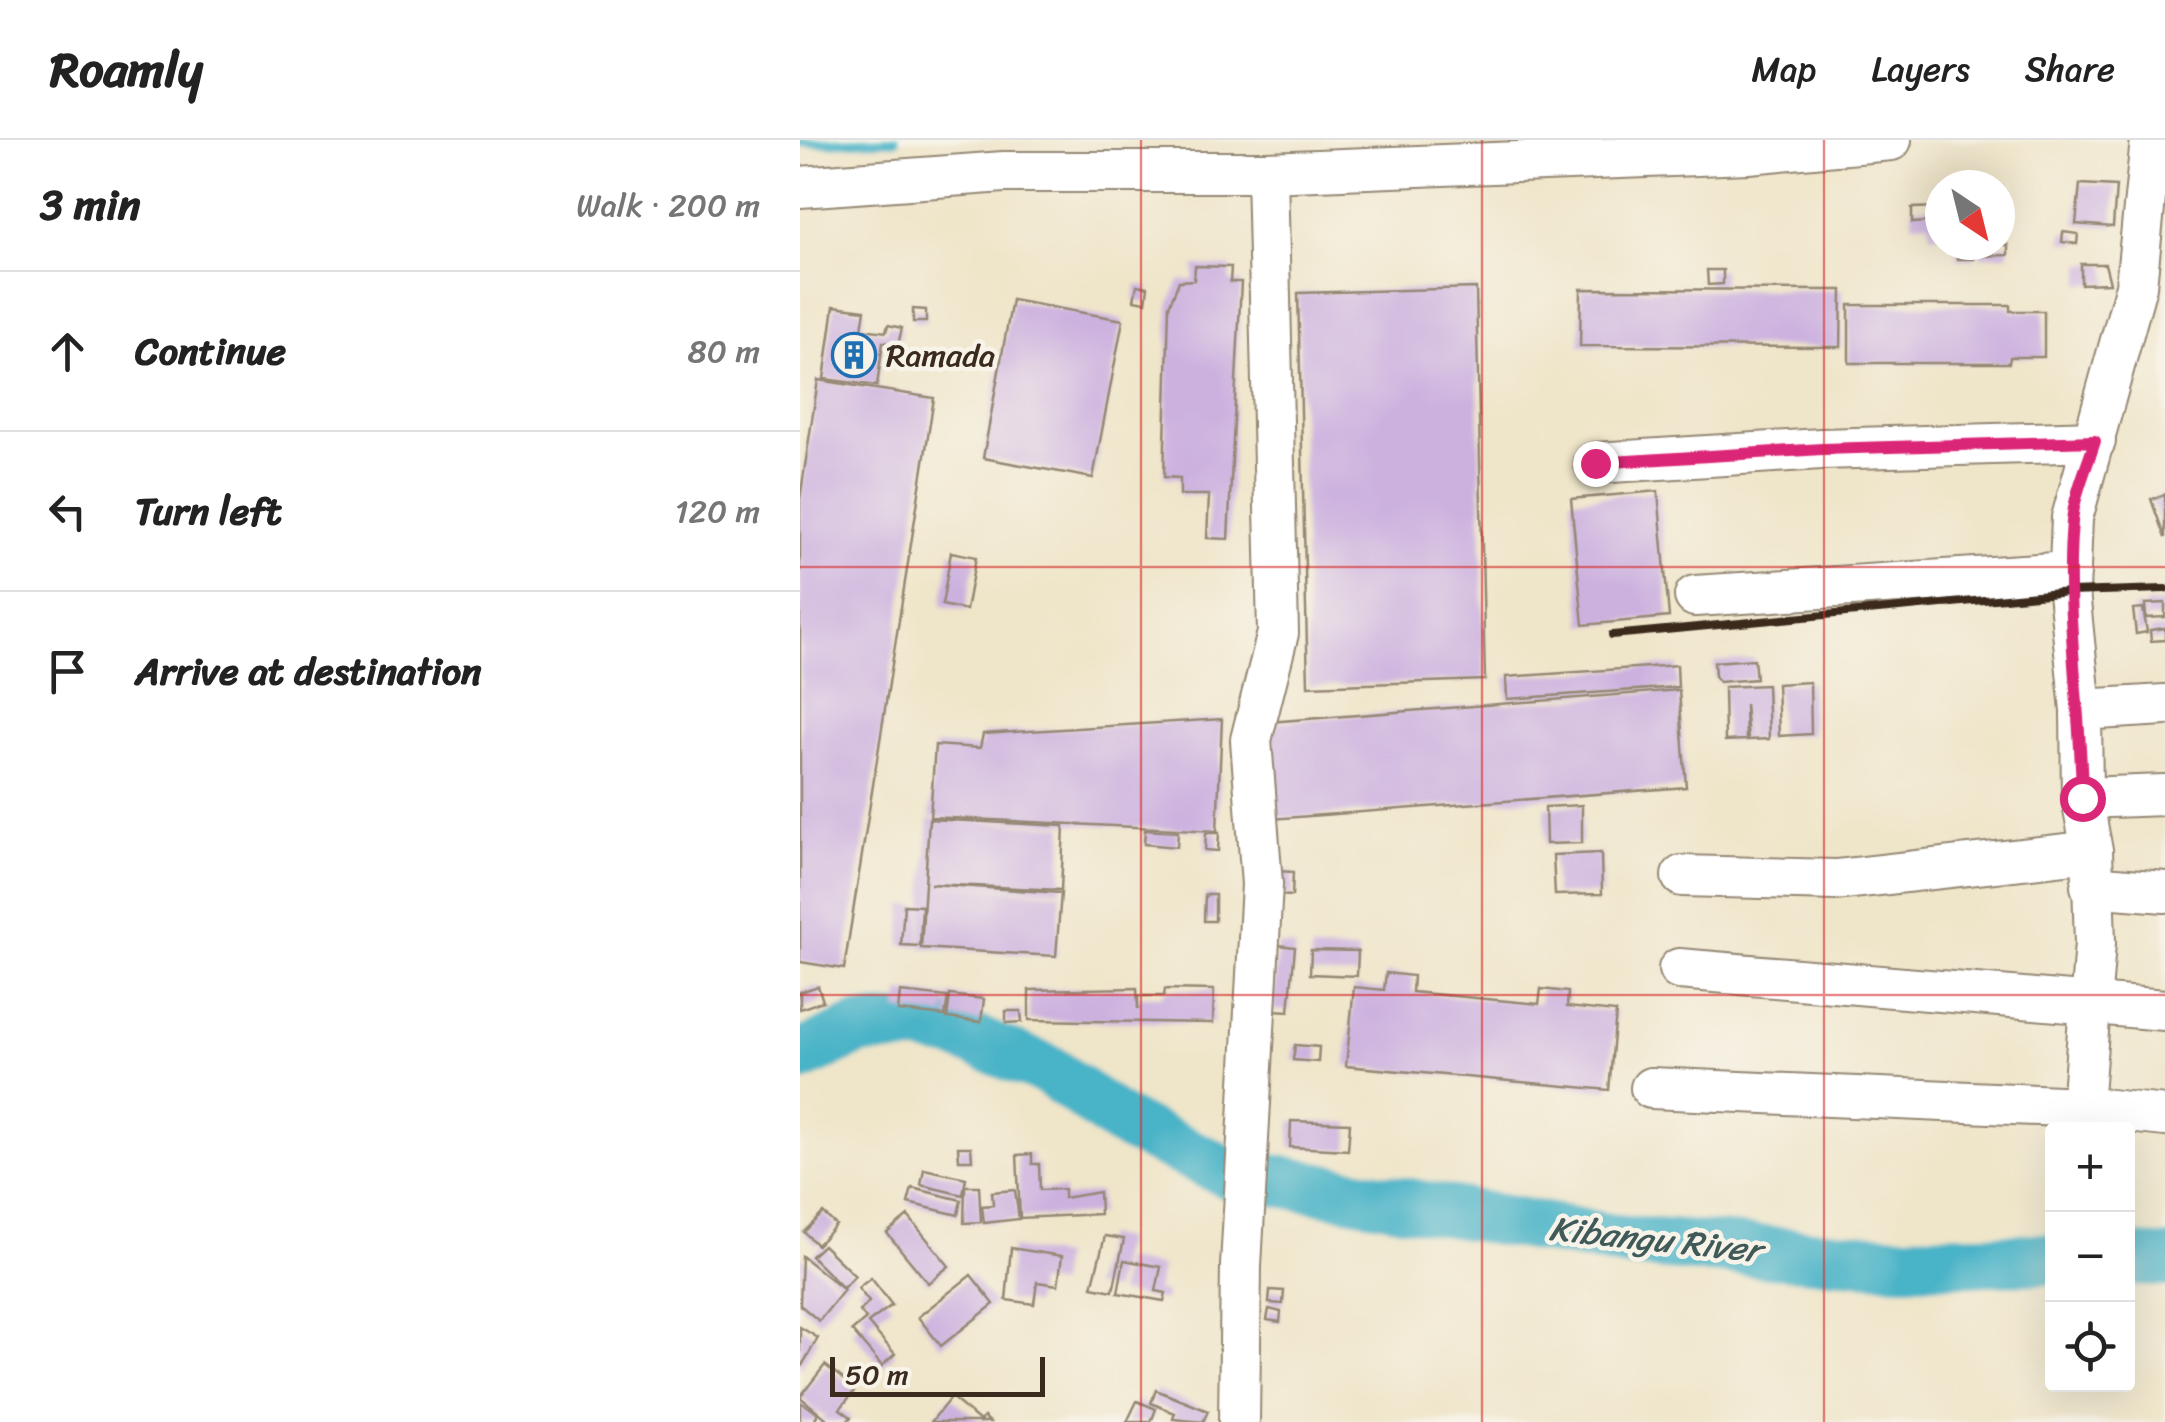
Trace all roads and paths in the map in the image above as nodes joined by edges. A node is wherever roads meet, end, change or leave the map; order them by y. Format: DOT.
graph roads {
  1 [pos="1892,140"];
  2 [pos="2151,140"];
  3 [pos="1267,172"];
  4 [pos="800,187"];
  5 [pos="2095,441"];
  6 [pos="1595,463"];
  7 [pos="2070,572"];
  8 [pos="1695,596"];
  9 [pos="2165,705"];
  10 [pos="2081,710"];
  11 [pos="2165,795"];
  12 [pos="2082,798"];
  13 [pos="2091,869"];
  14 [pos="1682,876"];
  15 [pos="2165,892"];
  16 [pos="1679,969"];
  17 [pos="2090,1005"];
  18 [pos="2165,1010"];
  19 [pos="1651,1088"];
  20 [pos="2082,1106"];
  21 [pos="2165,1116"];
  22 [pos="1239,1422"];
  1 -- 3 [label="street"];
  2 -- 5 [label="street"];
  3 -- 4 [label="street"];
  3 -- 22 [label="street"];
  5 -- 6 [label="street"];
  5 -- 7 [label="street"];
  7 -- 8 [label="street"];
  7 -- 10 [label="street"];
  9 -- 10 [label="street"];
  10 -- 12 [label="street"];
  11 -- 12 [label="street"];
  12 -- 13 [label="street"];
  13 -- 14 [label="street"];
  13 -- 15 [label="street"];
  13 -- 17 [label="street"];
  16 -- 17 [label="street"];
  17 -- 18 [label="street"];
  17 -- 20 [label="street"];
  19 -- 20 [label="street"];
  20 -- 21 [label="street"];
}
